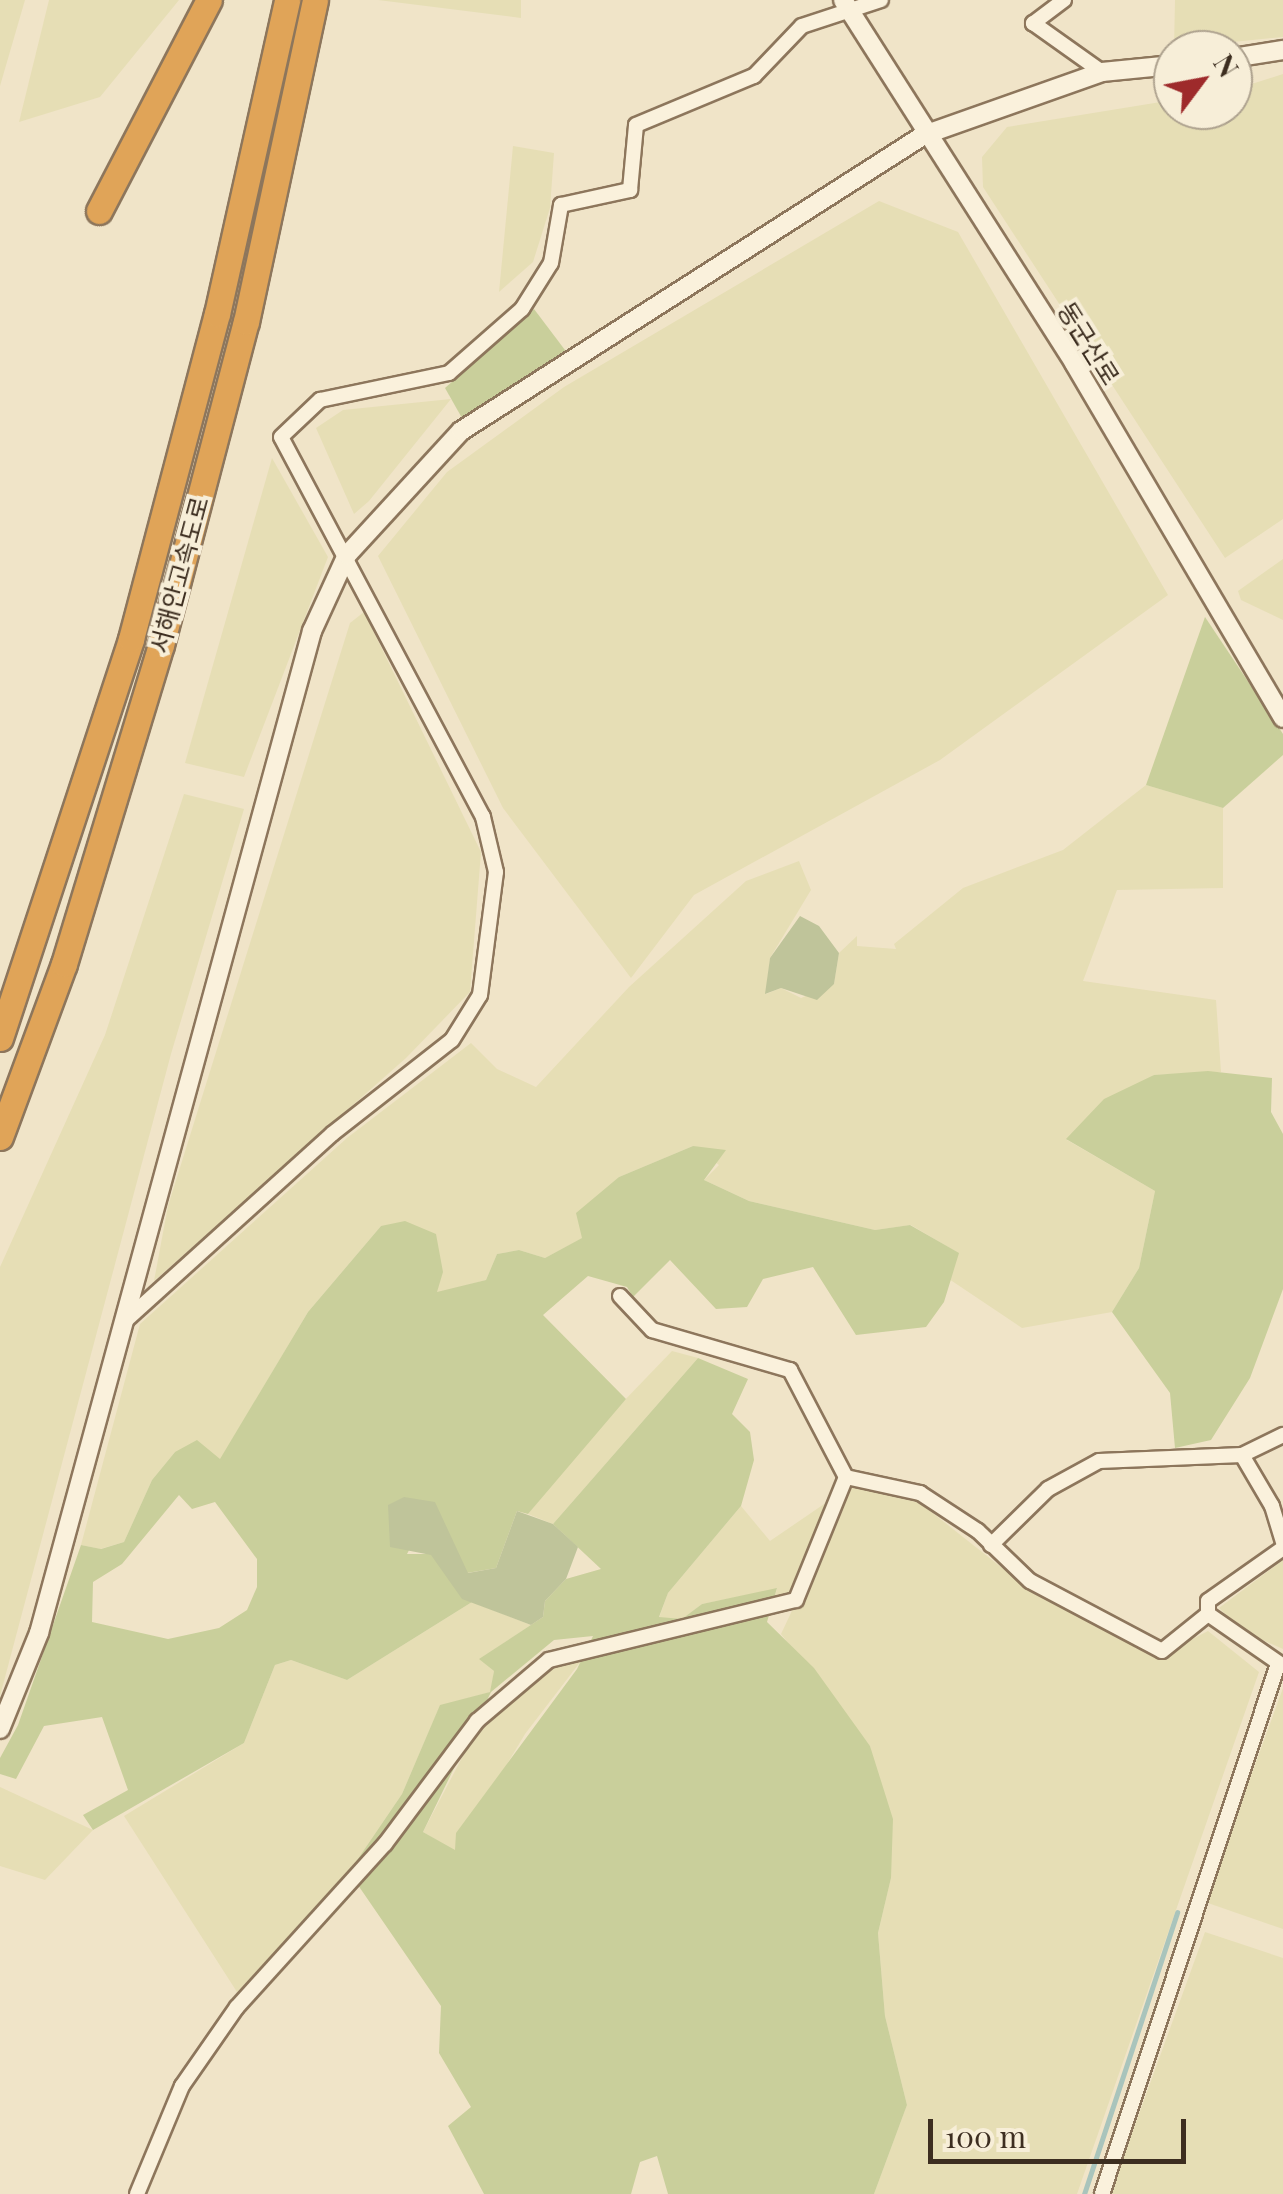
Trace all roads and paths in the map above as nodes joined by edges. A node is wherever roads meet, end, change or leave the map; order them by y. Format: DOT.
graph roads {
  1 [pos="209,0"];
  2 [pos="286,0"];
  3 [pos="315,0"];
  4 [pos="881,0"];
  5 [pos="1064,0"];
  6 [pos="847,6"];
  7 [pos="1283,50"];
  8 [pos="1253,55"];
  9 [pos="1153,67"];
  10 [pos="1102,72"];
  11 [pos="924,135"];
  12 [pos="99,211"];
  13 [pos="348,555"];
  14 [pos="1283,718"];
  15 [pos="0,1038"];
  16 [pos="0,1137"];
  17 [pos="620,1296"];
  18 [pos="124,1323"];
  19 [pos="1283,1435"];
  20 [pos="1242,1455"];
  21 [pos="846,1478"];
  22 [pos="991,1545"];
  23 [pos="1283,1545"];
  24 [pos="1208,1614"];
  25 [pos="1280,1665"];
  26 [pos="0,1729"];
  27 [pos="137,2194"];
  28 [pos="1102,2194"];
  1 -- 12 [label="highway"];
  2 -- 15 [label="highway, 서해안고속도로"];
  3 -- 16 [label="highway, 서해안고속도로"];
  4 -- 6 [label="street"];
  5 -- 10 [label="street"];
  6 -- 11 [label="street, 동군산로"];
  6 -- 13 [label="street"];
  7 -- 8 [label="street"];
  9 -- 10 [label="street"];
  10 -- 11 [label="street"];
  11 -- 13 [label="street"];
  11 -- 14 [label="street, 동군산로"];
  13 -- 18 [label="street"];
  13 -- 18 [label="street"];
  17 -- 21 [label="street"];
  18 -- 26 [label="street"];
  19 -- 20 [label="street"];
  20 -- 22 [label="street"];
  20 -- 23 [label="street"];
  21 -- 22 [label="street"];
  21 -- 27 [label="street"];
  22 -- 24 [label="street"];
  23 -- 24 [label="street"];
  24 -- 25 [label="street"];
  25 -- 28 [label="street"];
}
